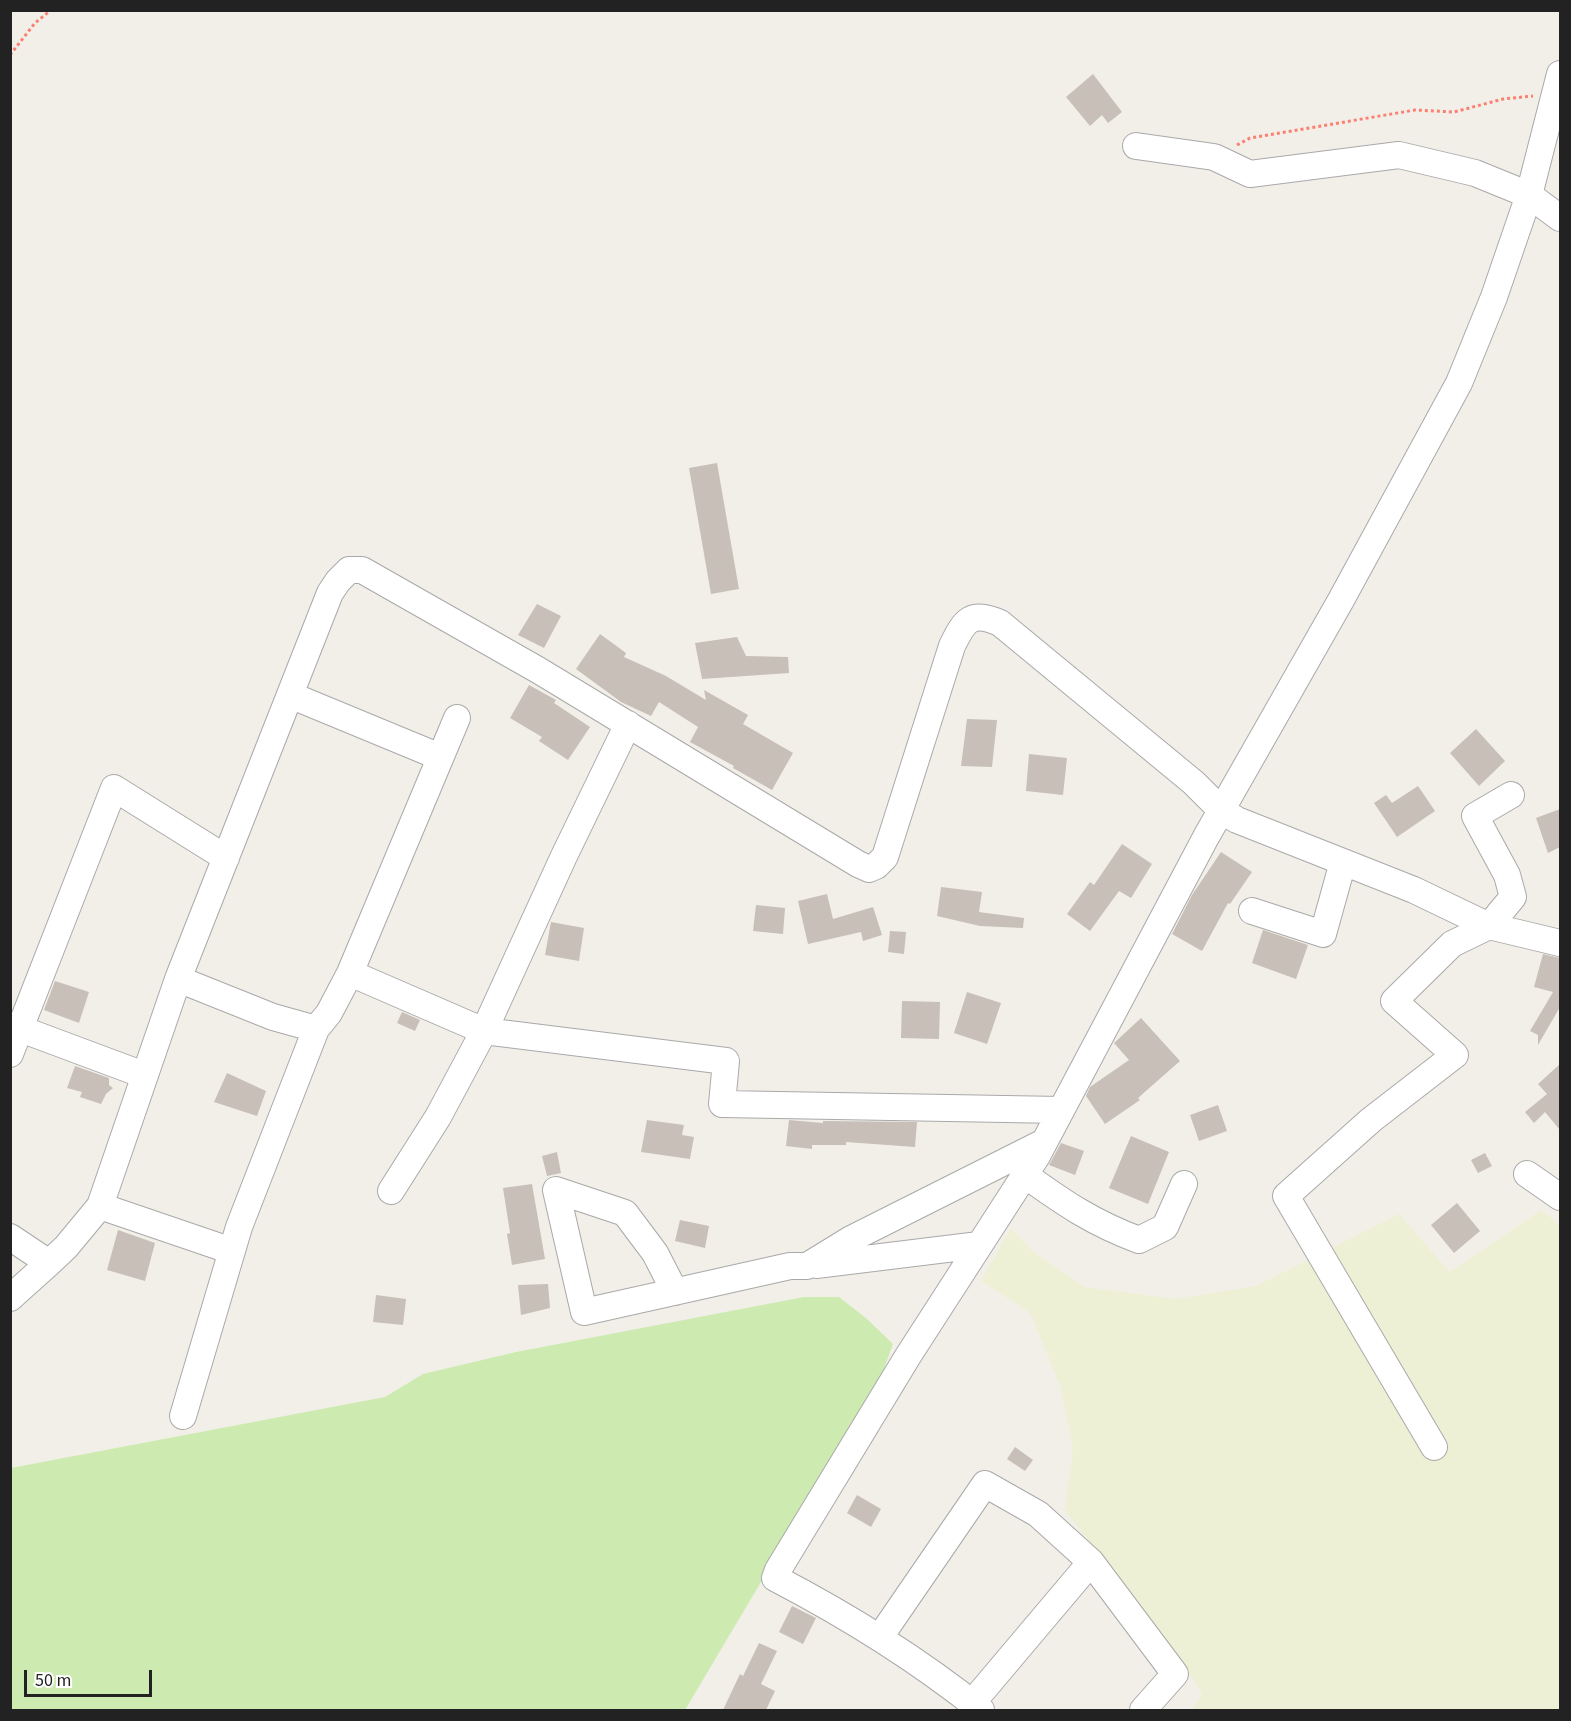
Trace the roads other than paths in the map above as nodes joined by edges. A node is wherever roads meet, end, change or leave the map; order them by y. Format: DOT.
graph roads {
  1 [pos="1558,84"];
  2 [pos="1136,147"];
  3 [pos="1529,195"];
  4 [pos="1560,218"];
  5 [pos="290,695"];
  6 [pos="457,718"];
  7 [pos="628,724"];
  8 [pos="440,757"];
  9 [pos="1511,795"];
  10 [pos="1222,811"];
  11 [pos="226,858"];
  12 [pos="1343,862"];
  13 [pos="1252,911"];
  14 [pos="1489,926"];
  15 [pos="1560,943"];
  16 [pos="350,973"];
  17 [pos="178,979"];
  18 [pos="15,1027"];
  19 [pos="316,1029"];
  20 [pos="484,1031"];
  21 [pos="10,1054"];
  22 [pos="144,1075"];
  23 [pos="1061,1110"];
  24 [pos="1044,1142"];
  25 [pos="1025,1174"];
  26 [pos="1527,1174"];
  27 [pos="1184,1184"];
  28 [pos="391,1191"];
  29 [pos="1560,1197"];
  30 [pos="100,1206"];
  31 [pos="10,1237"];
  32 [pos="979,1245"];
  33 [pos="232,1251"];
  34 [pos="49,1263"];
  35 [pos="807,1266"];
  36 [pos="675,1292"];
  37 [pos="10,1298"];
  38 [pos="183,1416"];
  39 [pos="1434,1447"];
  40 [pos="1091,1562"];
  41 [pos="880,1637"];
  42 [pos="976,1707"];
  43 [pos="1143,1710"];
  1 -- 3 [label="street"];
  2 -- 3 [label="street"];
  3 -- 4 [label="street"];
  3 -- 10 [label="street"];
  5 -- 7 [label="street"];
  5 -- 8 [label="street"];
  5 -- 11 [label="street"];
  6 -- 8 [label="street"];
  7 -- 10 [label="street"];
  7 -- 20 [label="street"];
  8 -- 16 [label="street"];
  9 -- 14 [label="street"];
  10 -- 12 [label="street"];
  10 -- 23 [label="street"];
  11 -- 17 [label="street"];
  11 -- 18 [label="street"];
  12 -- 13 [label="street"];
  12 -- 14 [label="street"];
  14 -- 15 [label="street"];
  14 -- 39 [label="street"];
  16 -- 19 [label="street"];
  16 -- 20 [label="street"];
  17 -- 19 [label="street"];
  17 -- 22 [label="street"];
  18 -- 21 [label="street"];
  18 -- 22 [label="street"];
  19 -- 33 [label="street"];
  20 -- 23 [label="street"];
  20 -- 28 [label="street"];
  22 -- 30 [label="street"];
  23 -- 24 [label="street"];
  24 -- 25 [label="street"];
  24 -- 35 [label="street"];
  25 -- 27 [label="street"];
  25 -- 32 [label="street"];
  26 -- 29 [label="street"];
  30 -- 33 [label="street"];
  30 -- 34 [label="street"];
  31 -- 34 [label="street"];
  32 -- 35 [label="street"];
  32 -- 41 [label="street"];
  33 -- 38 [label="street"];
  34 -- 37 [label="street"];
  35 -- 36 [label="street"];
  36 -- 36 [label="street"];
  40 -- 41 [label="street"];
  40 -- 42 [label="street"];
  40 -- 43 [label="street"];
  41 -- 42 [label="street"];
}
